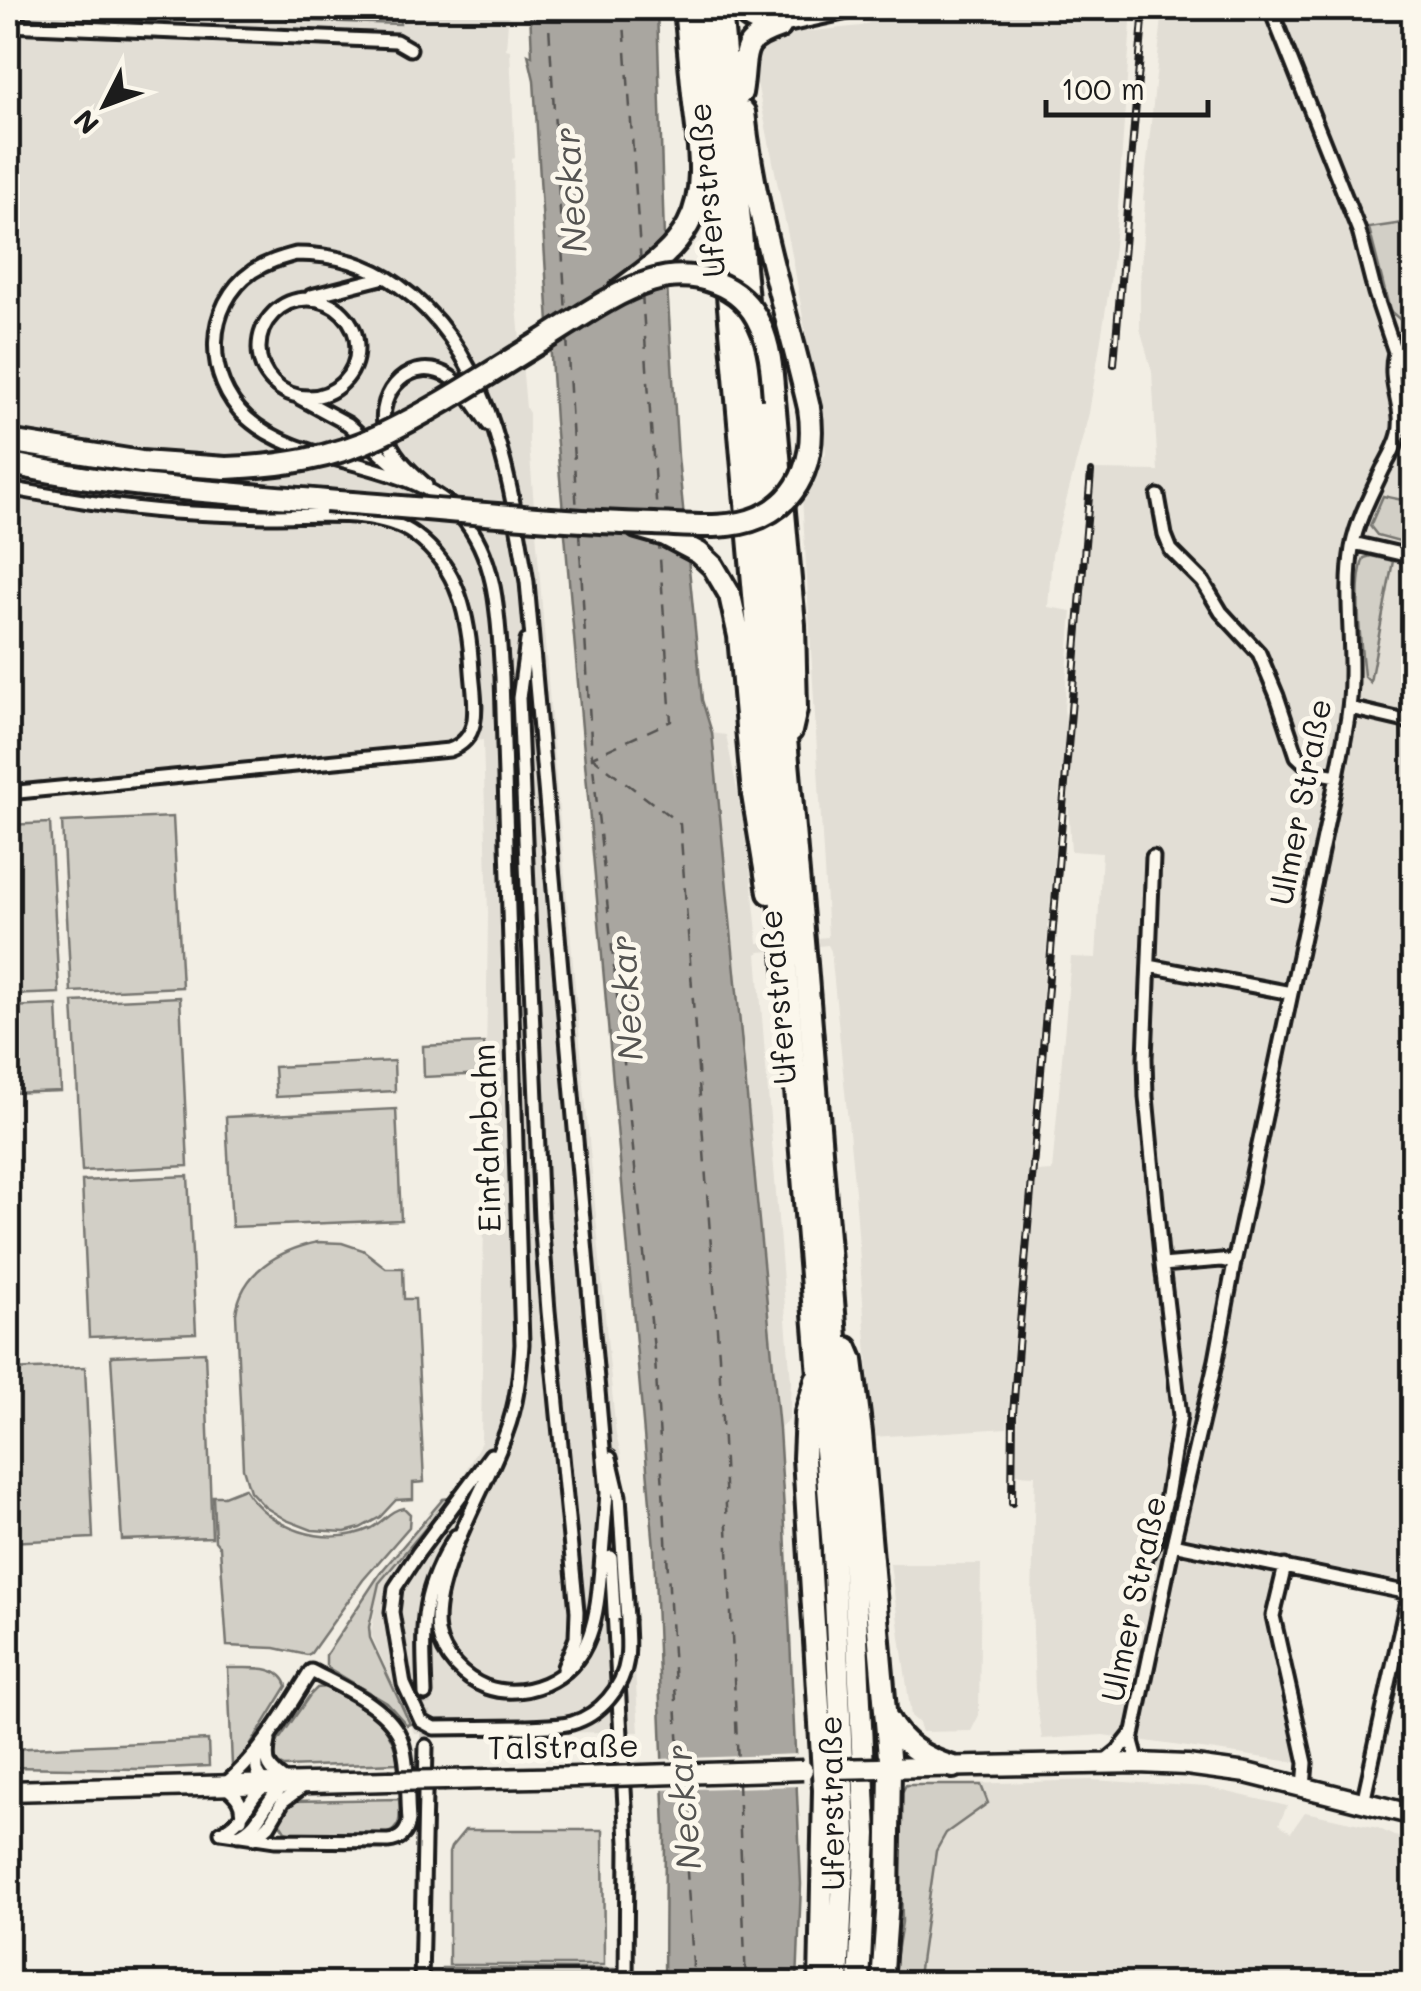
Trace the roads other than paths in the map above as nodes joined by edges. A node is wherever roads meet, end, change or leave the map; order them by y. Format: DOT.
graph roads {
  1 [pos="686,8"];
  2 [pos="703,8"];
  3 [pos="721,8"];
  4 [pos="736,8"];
  5 [pos="866,8"];
  6 [pos="1270,8"];
  7 [pos="8,24"];
  8 [pos="780,27"];
  9 [pos="410,50"];
  10 [pos="742,93"];
  11 [pos="386,277"];
  12 [pos="292,301"];
  13 [pos="603,304"];
  14 [pos="1414,343"];
  15 [pos="1395,352"];
  16 [pos="289,393"];
  17 [pos="496,434"];
  18 [pos="8,441"];
  19 [pos="8,463"];
  20 [pos="8,488"];
  21 [pos="424,489"];
  22 [pos="1158,496"];
  23 [pos="440,498"];
  24 [pos="616,523"];
  25 [pos="1353,544"];
  26 [pos="1414,557"];
  27 [pos="530,622"];
  28 [pos="1350,708"];
  29 [pos="1414,723"];
  30 [pos="786,752"];
  31 [pos="1337,776"];
  32 [pos="8,792"];
  33 [pos="1153,857"];
  34 [pos="786,966"];
  35 [pos="1149,966"];
  36 [pos="1291,992"];
  37 [pos="1234,1262"];
  38 [pos="1162,1265"];
  39 [pos="836,1329"];
  40 [pos="819,1368"];
  41 [pos="1180,1416"];
  42 [pos="1202,1420"];
  43 [pos="603,1430"];
  44 [pos="506,1436"];
  45 [pos="471,1512"];
  46 [pos="1173,1544"];
  47 [pos="612,1558"];
  48 [pos="1144,1561"];
  49 [pos="1285,1566"];
  50 [pos="1412,1592"];
  51 [pos="555,1680"];
  52 [pos="424,1694"];
  53 [pos="885,1711"];
  54 [pos="1134,1732"];
  55 [pos="271,1736"];
  56 [pos="426,1746"];
  57 [pos="259,1751"];
  58 [pos="1102,1764"];
  59 [pos="1138,1764"];
  60 [pos="952,1767"];
  61 [pos="885,1768"];
  62 [pos="823,1769"];
  63 [pos="288,1783"];
  64 [pos="309,1783"];
  65 [pos="267,1784"];
  66 [pos="224,1785"];
  67 [pos="1304,1786"];
  68 [pos="8,1791"];
  69 [pos="1363,1803"];
  70 [pos="1414,1814"];
  71 [pos="274,1817"];
  72 [pos="241,1819"];
  73 [pos="258,1829"];
  74 [pos="238,1835"];
  75 [pos="297,1841"];
  76 [pos="421,1984"];
  77 [pos="626,1984"];
  78 [pos="820,1984"];
  79 [pos="838,1984"];
  80 [pos="860,1984"];
  81 [pos="882,1984"];
  1 -- 13 [label="highway, bridge"];
  2 -- 34 [label="highway, Uferstraße"];
  3 -- 30 [label="highway, Uferstraße"];
  4 -- 8 [label="highway"];
  4 -- 10 [label="highway"];
  5 -- 8 [label="street"];
  6 -- 15 [label="street, Ulmer Straße"];
  7 -- 9 [label="street"];
  8 -- 10 [label="highway"];
  10 -- 24 [label="highway, bridge"];
  11 -- 12 [label="street"];
  11 -- 17 [label="street, Einfahrbahn"];
  11 -- 21 [label="street, Einfahrbahn"];
  12 -- 16 [label="street"];
  12 -- 16 [label="street"];
  13 -- 18 [label="highway, bridge"];
  13 -- 30 [label="highway, bridge"];
  14 -- 15 [label="street"];
  15 -- 25 [label="street, Ulmer Straße"];
  16 -- 21 [label="street, Einfahrbahn"];
  17 -- 23 [label="street, Einfahrbahn"];
  17 -- 27 [label="street, Einfahrbahn"];
  19 -- 24 [label="highway, bridge"];
  20 -- 32 [label="street"];
  21 -- 23 [label="street, Einfahrbahn"];
  22 -- 31 [label="street"];
  23 -- 44 [label="street, Einfahrbahn"];
  24 -- 34 [label="highway, bridge"];
  25 -- 26 [label="street"];
  25 -- 28 [label="street, Ulmer Straße"];
  27 -- 43 [label="street, Einfahrbahn"];
  27 -- 51 [label="street, Einfahrbahn"];
  28 -- 29 [label="street"];
  28 -- 31 [label="street, Ulmer Straße"];
  30 -- 39 [label="highway, Uferstraße"];
  31 -- 36 [label="street, Ulmer Straße"];
  33 -- 35 [label="street, Ulmer Straße"];
  34 -- 40 [label="highway, Uferstraße"];
  35 -- 36 [label="street"];
  35 -- 38 [label="street, Ulmer Straße"];
  36 -- 37 [label="street, Ulmer Straße"];
  37 -- 38 [label="street"];
  37 -- 42 [label="street, Ulmer Straße"];
  38 -- 41 [label="street, Ulmer Straße"];
  39 -- 53 [label="highway"];
  39 -- 80 [label="highway, Uferstraße"];
  40 -- 62 [label="highway"];
  40 -- 79 [label="highway, Uferstraße"];
  41 -- 42 [label="street"];
  41 -- 48 [label="street, Ulmer Straße"];
  42 -- 46 [label="street, Ulmer Straße"];
  43 -- 44 [label="street, bridge"];
  43 -- 51 [label="street, Einfahrbahn"];
  44 -- 45 [label="street, Einfahrbahn"];
  45 -- 51 [label="street, Einfahrbahn"];
  45 -- 52 [label="street"];
  46 -- 49 [label="street"];
  46 -- 54 [label="street, Ulmer Straße"];
  47 -- 77 [label="street"];
  49 -- 50 [label="street"];
  49 -- 67 [label="street"];
  50 -- 69 [label="street"];
  53 -- 60 [label="highway"];
  53 -- 61 [label="highway"];
  54 -- 58 [label="street, Ulmer Straße"];
  54 -- 59 [label="street, Ulmer Straße"];
  55 -- 57 [label="street"];
  55 -- 63 [label="street"];
  55 -- 75 [label="street"];
  56 -- 76 [label="street"];
  57 -- 65 [label="street"];
  57 -- 66 [label="street"];
  58 -- 59 [label="main road, Talstraße"];
  58 -- 60 [label="main road, Talstraße"];
  59 -- 67 [label="main road, Talstraße"];
  60 -- 61 [label="main road, Talstraße"];
  61 -- 62 [label="main road, Talstraße, bridge"];
  61 -- 81 [label="highway"];
  62 -- 64 [label="main road, Talstraße, bridge"];
  62 -- 78 [label="highway"];
  63 -- 64 [label="main road, Talstraße"];
  63 -- 65 [label="main road, Talstraße"];
  63 -- 73 [label="street"];
  64 -- 71 [label="street"];
  65 -- 66 [label="main road, Talstraße"];
  65 -- 72 [label="street"];
  66 -- 68 [label="main road, Talstraße"];
  66 -- 72 [label="street"];
  67 -- 69 [label="main road, Talstraße"];
  69 -- 70 [label="main road, Talstraße"];
  71 -- 73 [label="street"];
  71 -- 75 [label="street"];
  72 -- 74 [label="street"];
  73 -- 74 [label="street"];
  73 -- 74 [label="street"];
  73 -- 75 [label="street"];
}
